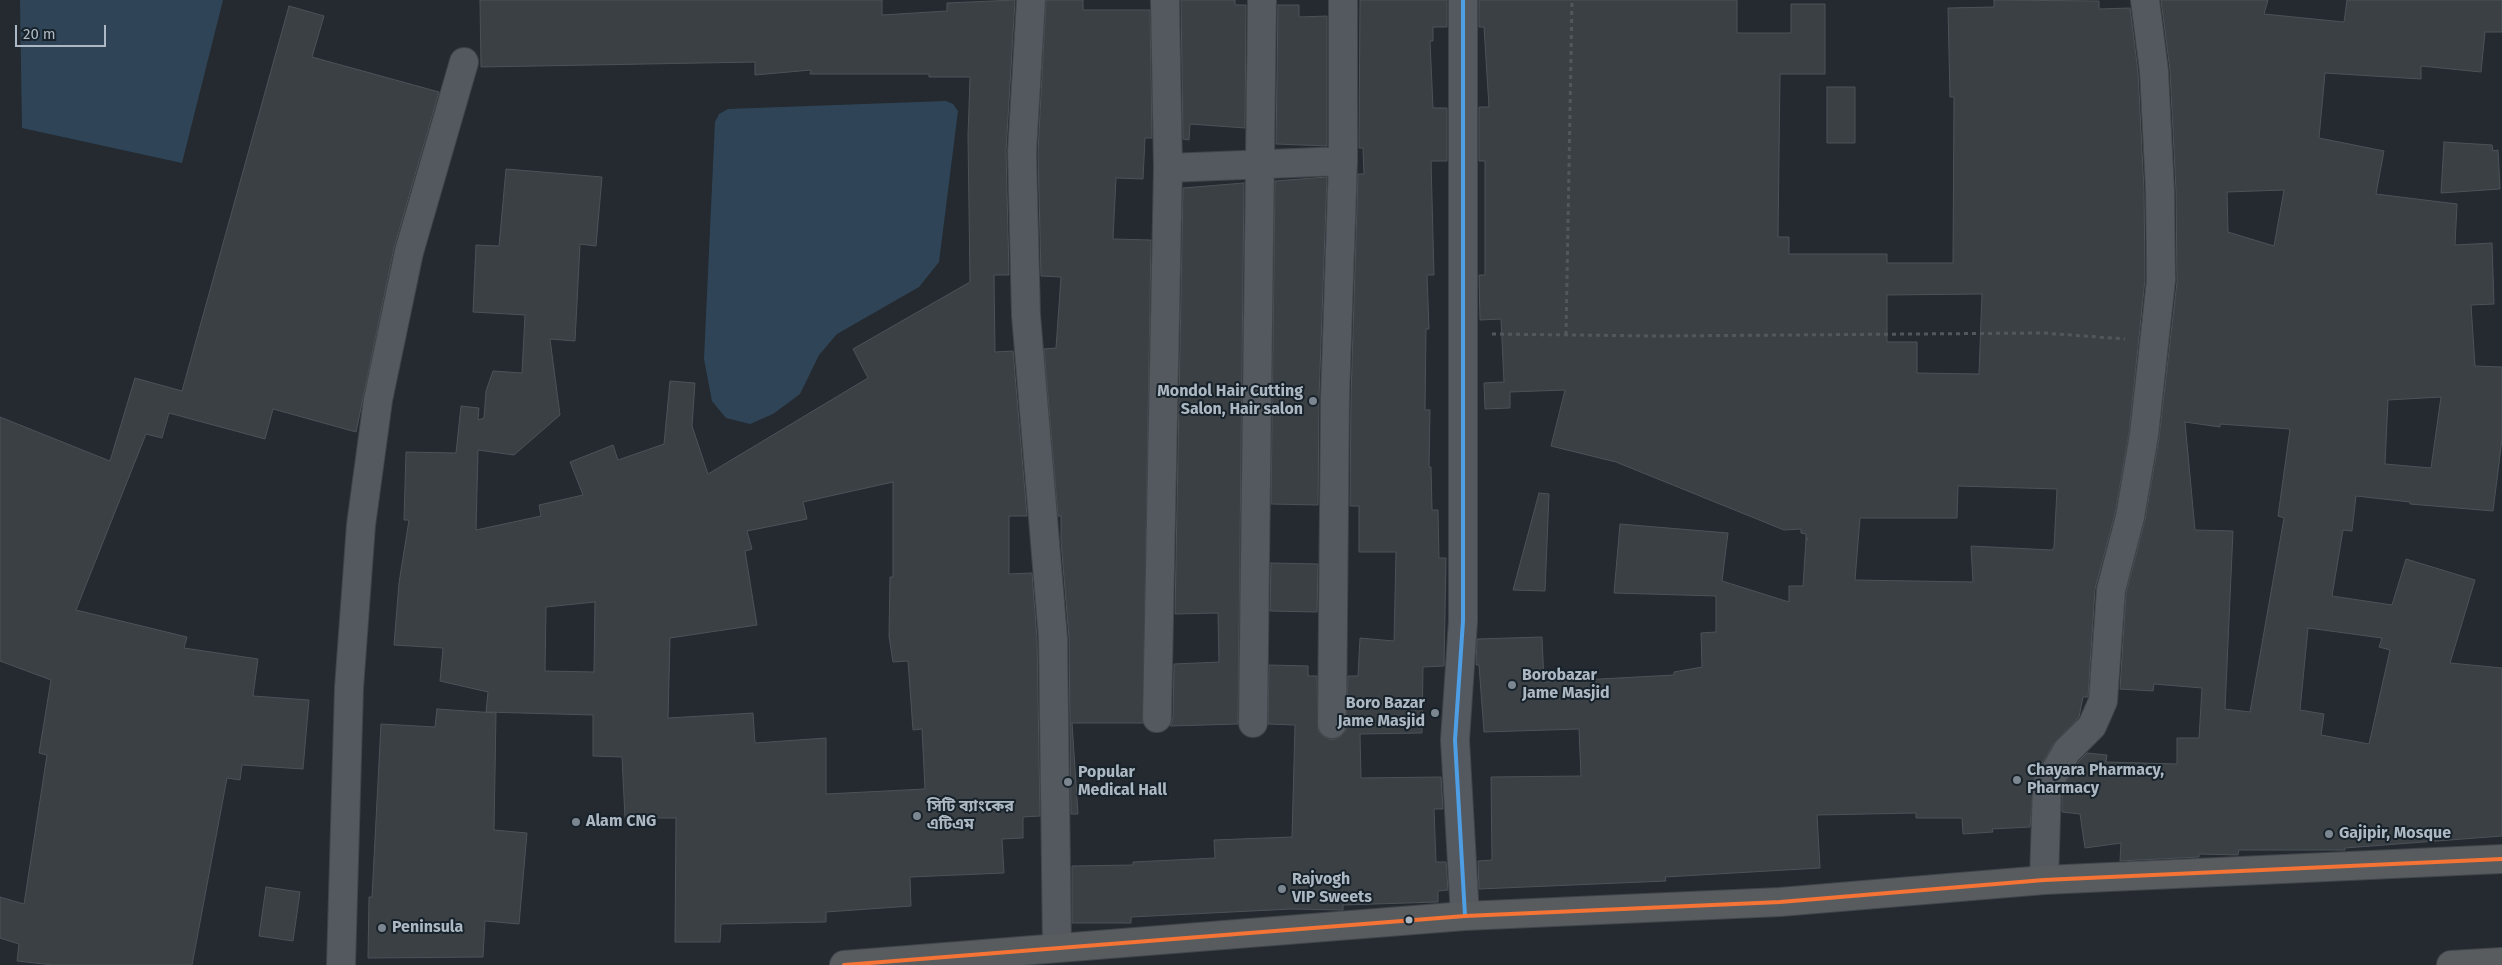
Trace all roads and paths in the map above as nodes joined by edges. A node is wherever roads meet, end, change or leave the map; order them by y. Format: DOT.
graph roads {
  1 [pos="1032,0"];
  2 [pos="1165,0"];
  3 [pos="1262,0"];
  4 [pos="1343,0"];
  5 [pos="1463,0"];
  6 [pos="1572,0"];
  7 [pos="2145,0"];
  8 [pos="464,62"];
  9 [pos="1342,161"];
  10 [pos="1260,163"];
  11 [pos="1168,168"];
  12 [pos="1461,334"];
  13 [pos="1566,335"];
  14 [pos="2154,341"];
  15 [pos="1157,718"];
  16 [pos="1252,723"];
  17 [pos="1332,724"];
  18 [pos="2502,859"];
  19 [pos="2044,880"];
  20 [pos="1465,916"];
  21 [pos="1056,947"];
  22 [pos="2502,962"];
  23 [pos="341,965"];
  24 [pos="844,965"];
  25 [pos="2451,965"];
  1 -- 21 [label="street"];
  2 -- 11 [label="street"];
  3 -- 10 [label="street"];
  4 -- 9 [label="street"];
  5 -- 12 [label="street"];
  6 -- 13 [label="path"];
  7 -- 14 [label="street"];
  8 -- 23 [label="street"];
  9 -- 10 [label="street"];
  9 -- 17 [label="street"];
  10 -- 11 [label="street"];
  10 -- 16 [label="street"];
  11 -- 15 [label="street"];
  12 -- 13 [label="path"];
  12 -- 20 [label="street"];
  13 -- 14 [label="path"];
  14 -- 19 [label="street"];
  18 -- 19 [label="highway"];
  19 -- 20 [label="highway"];
  20 -- 21 [label="highway"];
  21 -- 24 [label="highway"];
  22 -- 25 [label="highway"];
}
